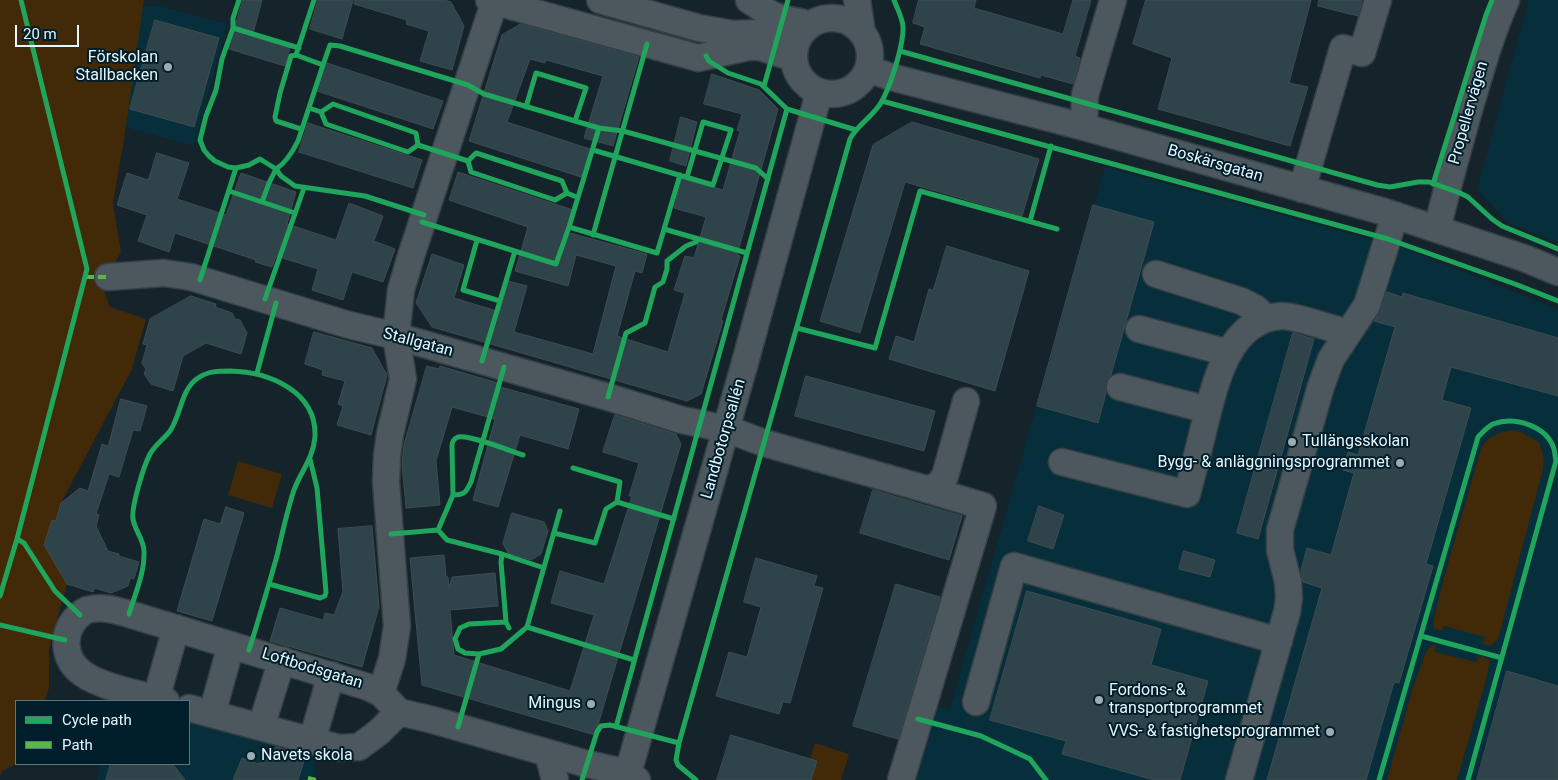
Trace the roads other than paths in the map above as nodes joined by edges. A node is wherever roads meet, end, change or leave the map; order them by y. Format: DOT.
graph roads {
  1 [pos="493,0"];
  2 [pos="600,0"];
  3 [pos="749,0"];
  4 [pos="857,0"];
  5 [pos="1113,0"];
  6 [pos="1378,0"];
  7 [pos="1506,0"];
  8 [pos="811,27"];
  9 [pos="862,33"];
  10 [pos="749,40"];
  11 [pos="868,69"];
  12 [pos="819,93"];
  13 [pos="1084,127"];
  14 [pos="1302,189"];
  15 [pos="1395,215"];
  16 [pos="1437,229"];
  17 [pos="1558,272"];
  18 [pos="1156,274"];
  19 [pos="108,277"];
  20 [pos="1266,318"];
  21 [pos="1139,329"];
  22 [pos="1348,333"];
  23 [pos="396,336"];
  24 [pos="1229,353"];
  25 [pos="1120,387"];
  26 [pos="966,401"];
  27 [pos="1208,410"];
  28 [pos="727,429"];
  29 [pos="1062,462"];
  30 [pos="926,489"];
  31 [pos="176,628"];
  32 [pos="1279,641"];
  33 [pos="231,645"];
  34 [pos="282,660"];
  35 [pos="331,675"];
  36 [pos="381,693"];
  37 [pos="161,700"];
  38 [pos="976,702"];
  39 [pos="200,711"];
  40 [pos="400,712"];
  41 [pos="261,727"];
  42 [pos="312,741"];
  43 [pos="548,753"];
  44 [pos="632,777"];
  45 [pos="555,780"];
  46 [pos="901,780"];
  47 [pos="1238,780"];
  1 -- 10 [label="street"];
  1 -- 23 [label="street"];
  2 -- 10 [label="street"];
  3 -- 8 [label="street"];
  4 -- 9 [label="street"];
  5 -- 13 [label="street"];
  6 -- 14 [label="street"];
  7 -- 16 [label="street, Propellervägen"];
  8 -- 9 [label="street"];
  8 -- 10 [label="street"];
  8 -- 12 [label="street"];
  9 -- 11 [label="street"];
  11 -- 12 [label="street"];
  11 -- 13 [label="street, Boskärsgatan"];
  12 -- 28 [label="street, Landbotorpsallén"];
  13 -- 14 [label="street, Boskärsgatan"];
  14 -- 15 [label="street, Boskärsgatan"];
  15 -- 16 [label="street, Boskärsgatan"];
  15 -- 22 [label="street"];
  16 -- 17 [label="street, Boskärsgatan"];
  18 -- 20 [label="street"];
  19 -- 23 [label="street, Stallgatan"];
  20 -- 22 [label="street"];
  20 -- 24 [label="street"];
  21 -- 24 [label="street"];
  22 -- 32 [label="street"];
  23 -- 28 [label="street, Stallgatan"];
  23 -- 36 [label="street"];
  24 -- 27 [label="street"];
  25 -- 27 [label="street"];
  26 -- 30 [label="street"];
  27 -- 29 [label="street"];
  28 -- 30 [label="street, Stallgatan"];
  28 -- 44 [label="street, Landbotorpsallén"];
  30 -- 46 [label="street, Stallgatan"];
  31 -- 33 [label="street, Loftbodsgatan"];
  31 -- 37 [label="street"];
  31 -- 37 [label="street, Loftbodsgatan"];
  32 -- 38 [label="street"];
  32 -- 47 [label="street"];
  33 -- 34 [label="street, Loftbodsgatan"];
  33 -- 39 [label="street"];
  34 -- 35 [label="street, Loftbodsgatan"];
  34 -- 41 [label="street"];
  35 -- 36 [label="street, Loftbodsgatan"];
  35 -- 42 [label="street"];
  36 -- 40 [label="street, Loftbodsgatan"];
  39 -- 41 [label="street"];
  40 -- 42 [label="street"];
  40 -- 43 [label="street, Loftbodsgatan"];
  41 -- 42 [label="street"];
  43 -- 44 [label="street, Loftbodsgatan"];
  43 -- 45 [label="street"];
}
